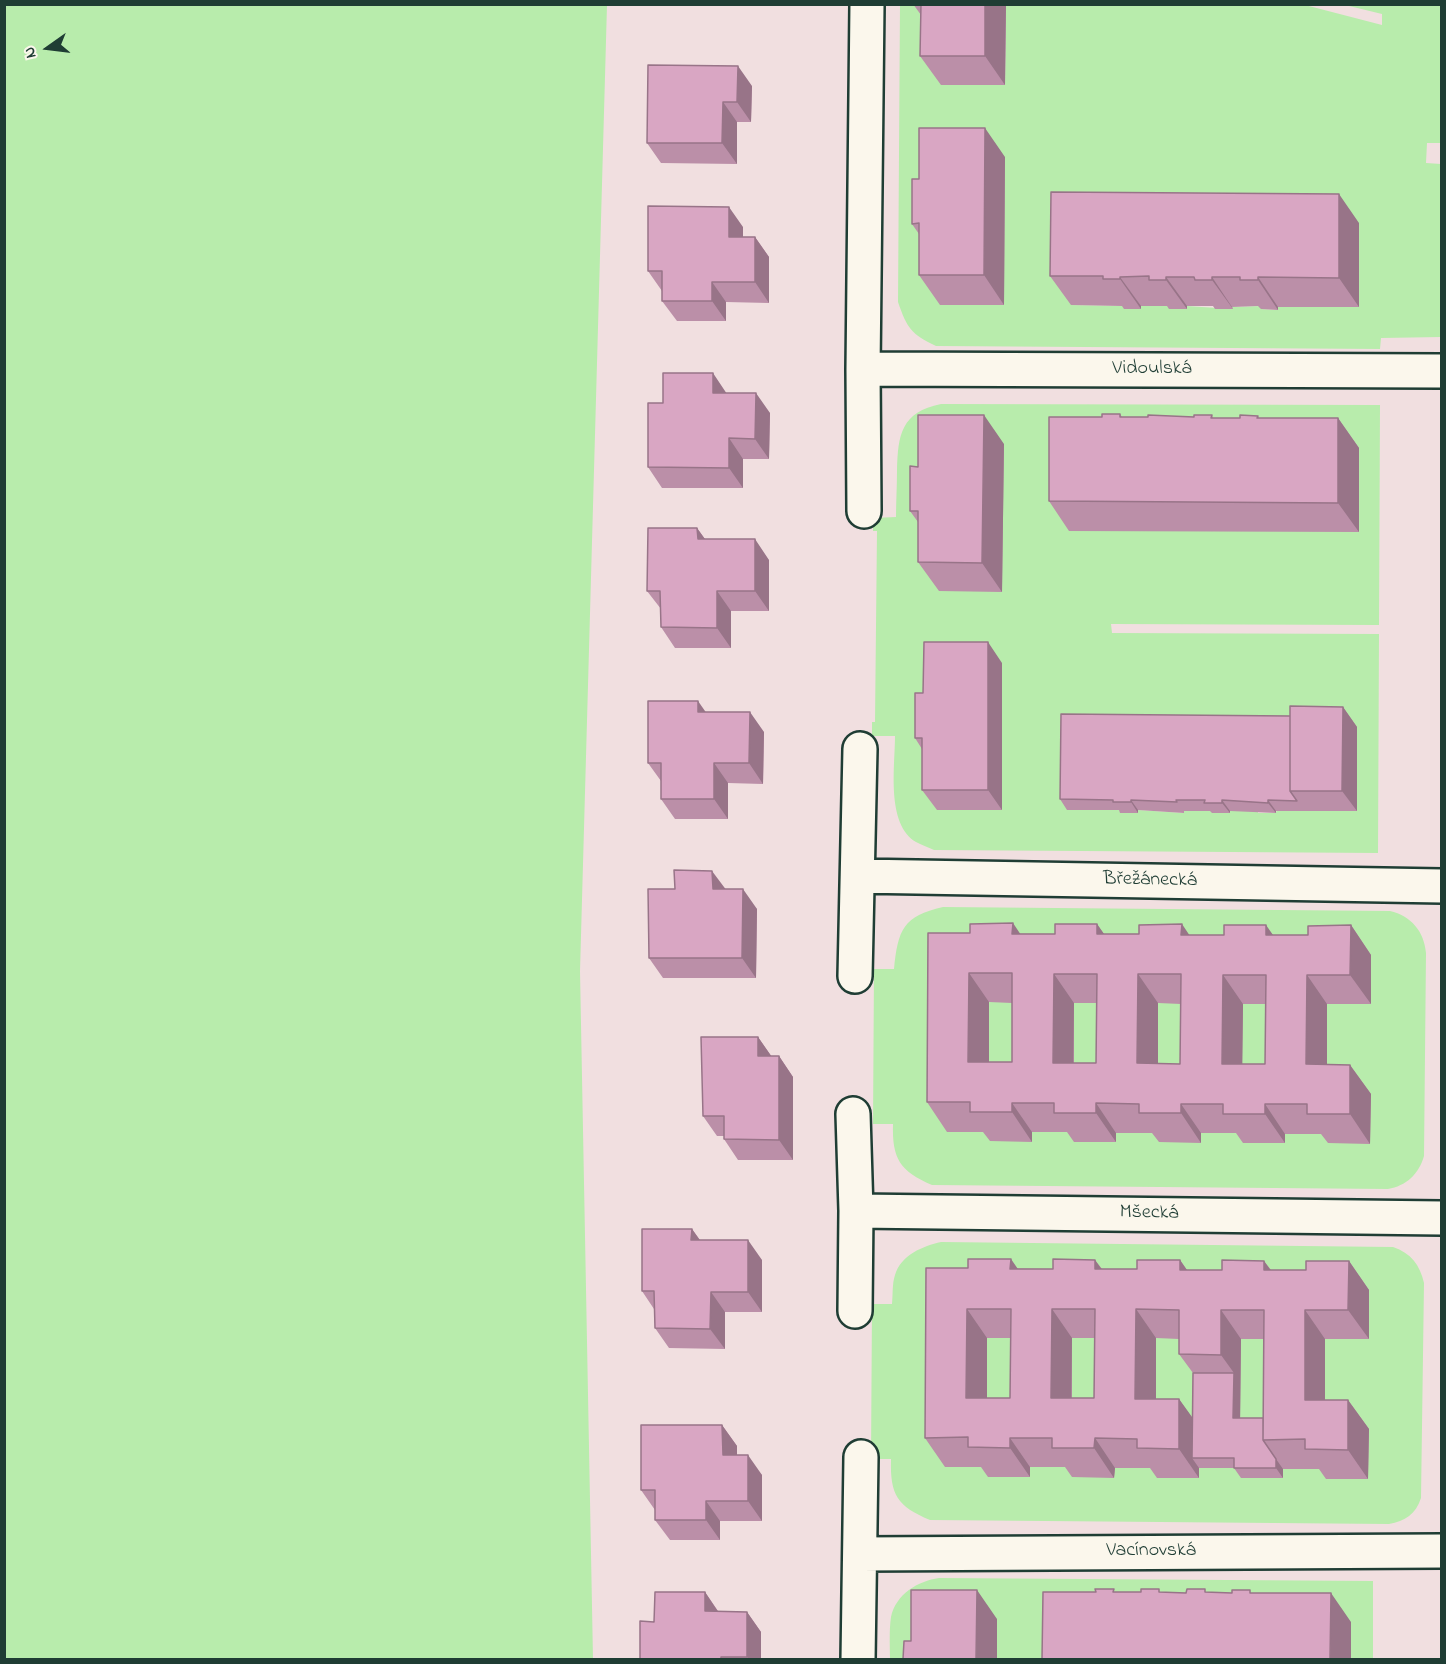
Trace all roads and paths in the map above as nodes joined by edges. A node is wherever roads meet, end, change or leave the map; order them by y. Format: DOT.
graph roads {
  1 [pos="867,4"];
  2 [pos="863,369"];
  3 [pos="1442,371"];
  4 [pos="864,511"];
  5 [pos="860,749"];
  6 [pos="858,876"];
  7 [pos="1442,886"];
  8 [pos="855,976"];
  9 [pos="853,1114"];
  10 [pos="856,1211"];
  11 [pos="1442,1218"];
  12 [pos="855,1311"];
  13 [pos="861,1457"];
  14 [pos="1442,1551"];
  15 [pos="860,1554"];
  16 [pos="858,1659"];
  1 -- 2 [label="street"];
  2 -- 3 [label="street, Vidoulská"];
  2 -- 4 [label="street"];
  5 -- 6 [label="street"];
  6 -- 7 [label="street, Břežánecká"];
  6 -- 8 [label="street"];
  9 -- 10 [label="street"];
  10 -- 11 [label="street, Mšecká"];
  10 -- 12 [label="street"];
  13 -- 15 [label="street"];
  14 -- 15 [label="street, Vacínovská"];
  15 -- 16 [label="street"];
}
